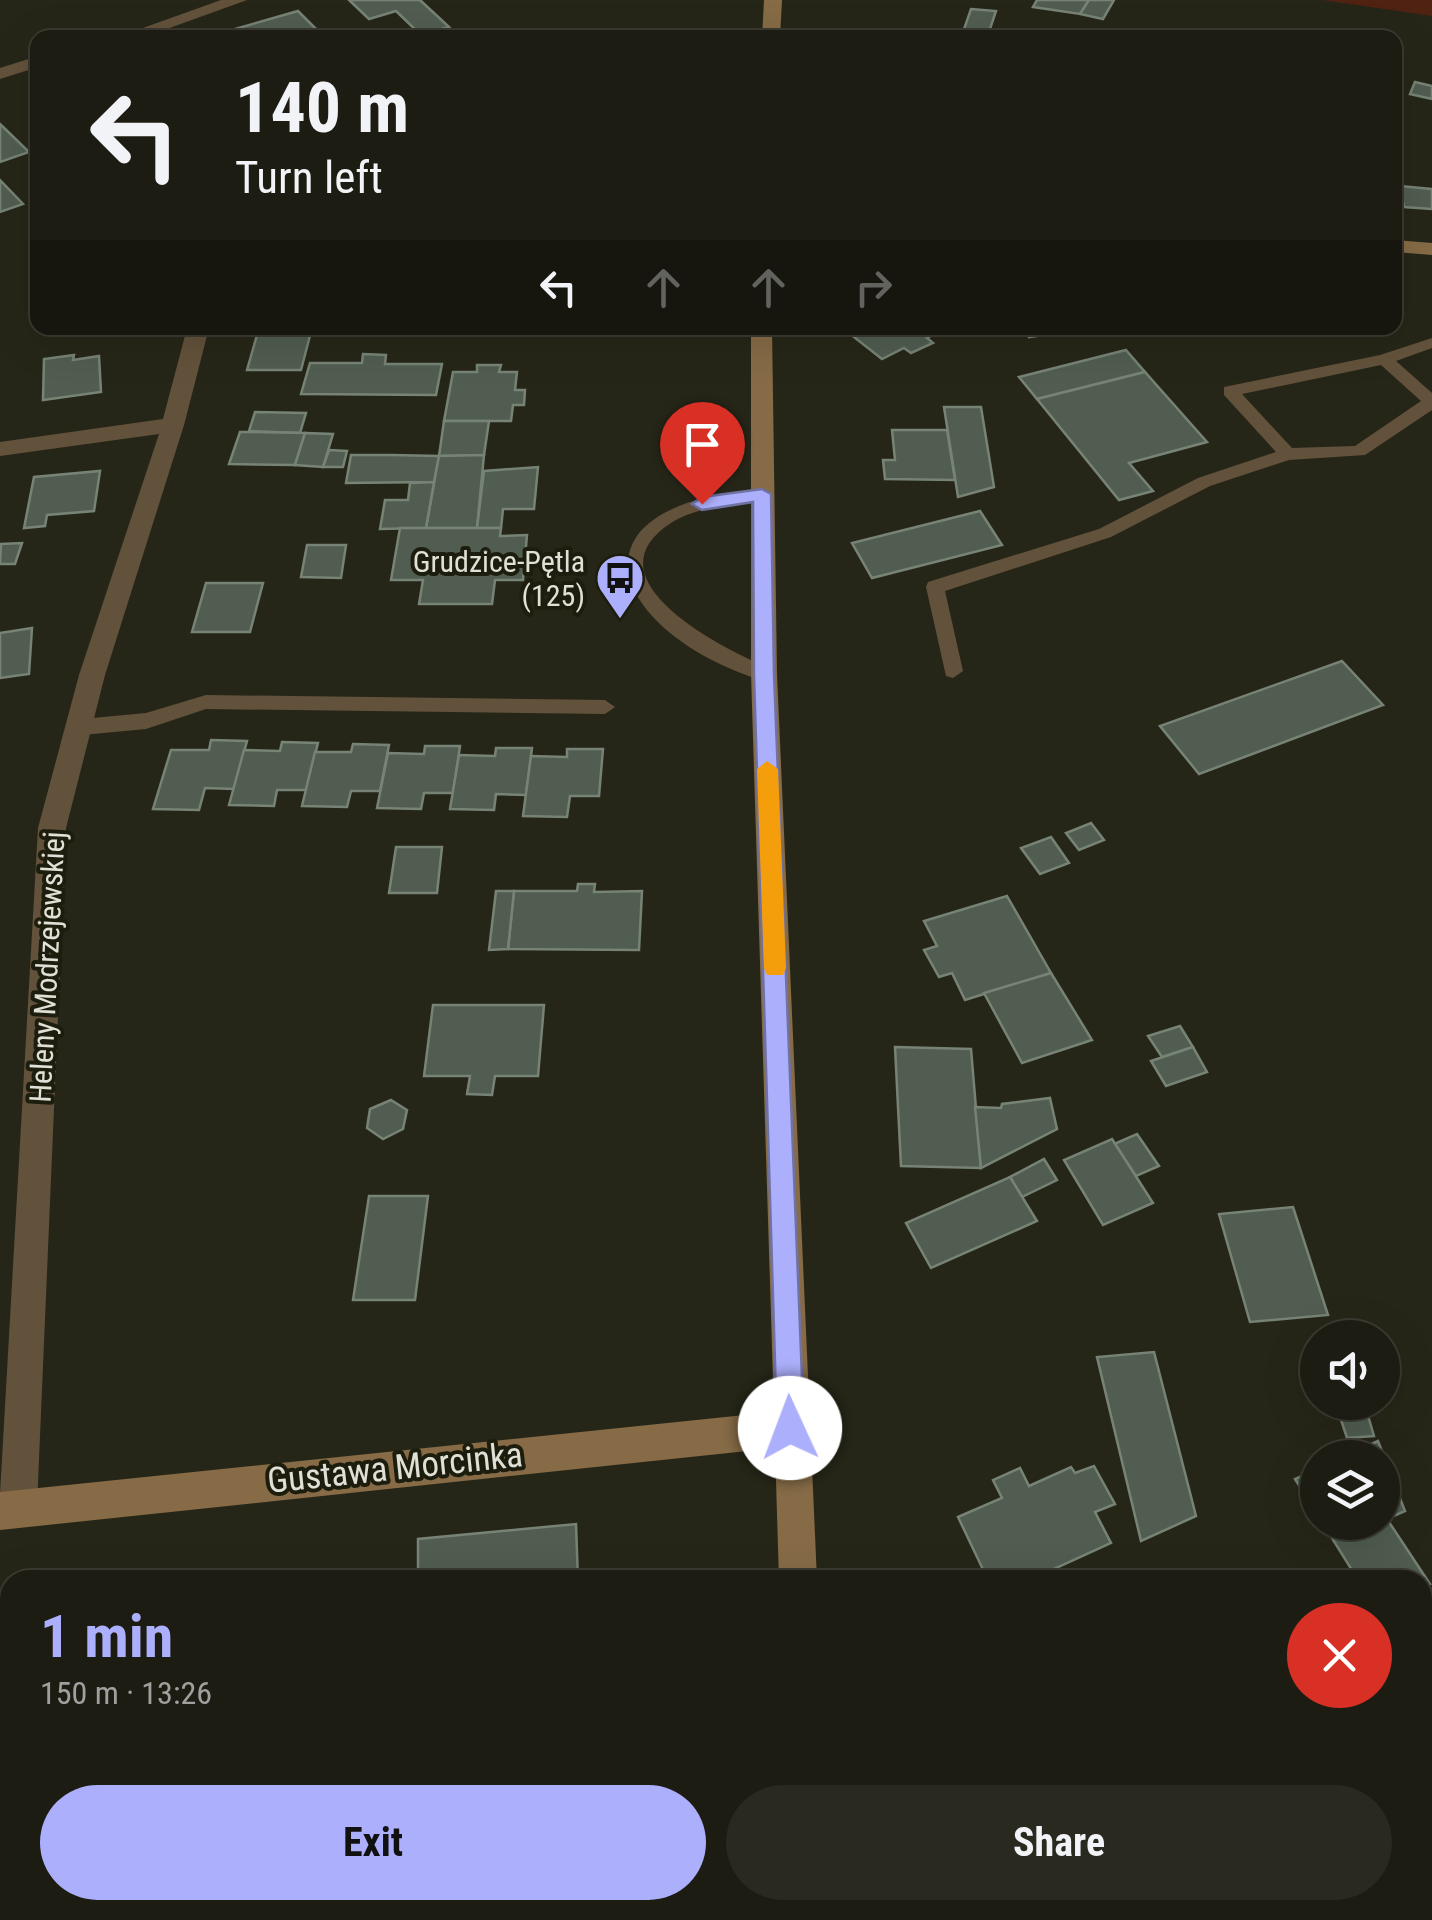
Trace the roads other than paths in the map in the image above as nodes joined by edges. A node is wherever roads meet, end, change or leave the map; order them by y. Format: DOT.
graph roads {
  1 [pos="238,0"];
  2 [pos="773,0"];
  3 [pos="164,30"];
  4 [pos="771,30"];
  5 [pos="30,64"];
  6 [pos="0,74"];
  7 [pos="1402,247"];
  8 [pos="1432,250"];
  9 [pos="196,335"];
  10 [pos="760,335"];
  11 [pos="1432,344"];
  12 [pos="1384,359"];
  13 [pos="1432,402"];
  14 [pos="173,425"];
  15 [pos="0,449"];
  16 [pos="1288,454"];
  17 [pos="762,494"];
  18 [pos="953,671"];
  19 [pos="764,674"];
  20 [pos="606,708"];
  21 [pos="82,727"];
  22 [pos="790,1428"];
  23 [pos="9,1508"];
  24 [pos="797,1570"];
  1 -- 3 [label="street"];
  2 -- 4 [label="main road"];
  5 -- 6 [label="street"];
  7 -- 8 [label="main road"];
  9 -- 14 [label="street, Heleny Modrzejewskiej"];
  10 -- 17 [label="main road"];
  11 -- 12 [label="lane"];
  12 -- 13 [label="lane"];
  12 -- 16 [label="lane"];
  13 -- 16 [label="lane"];
  14 -- 15 [label="street"];
  14 -- 21 [label="street, Heleny Modrzejewskiej"];
  16 -- 18 [label="lane"];
  17 -- 19 [label="main road"];
  17 -- 19 [label="lane"];
  19 -- 22 [label="main road"];
  20 -- 21 [label="lane"];
  21 -- 23 [label="street, Heleny Modrzejewskiej"];
  22 -- 23 [label="main road, Gustawa Morcinka"];
  22 -- 24 [label="main road"];
}
